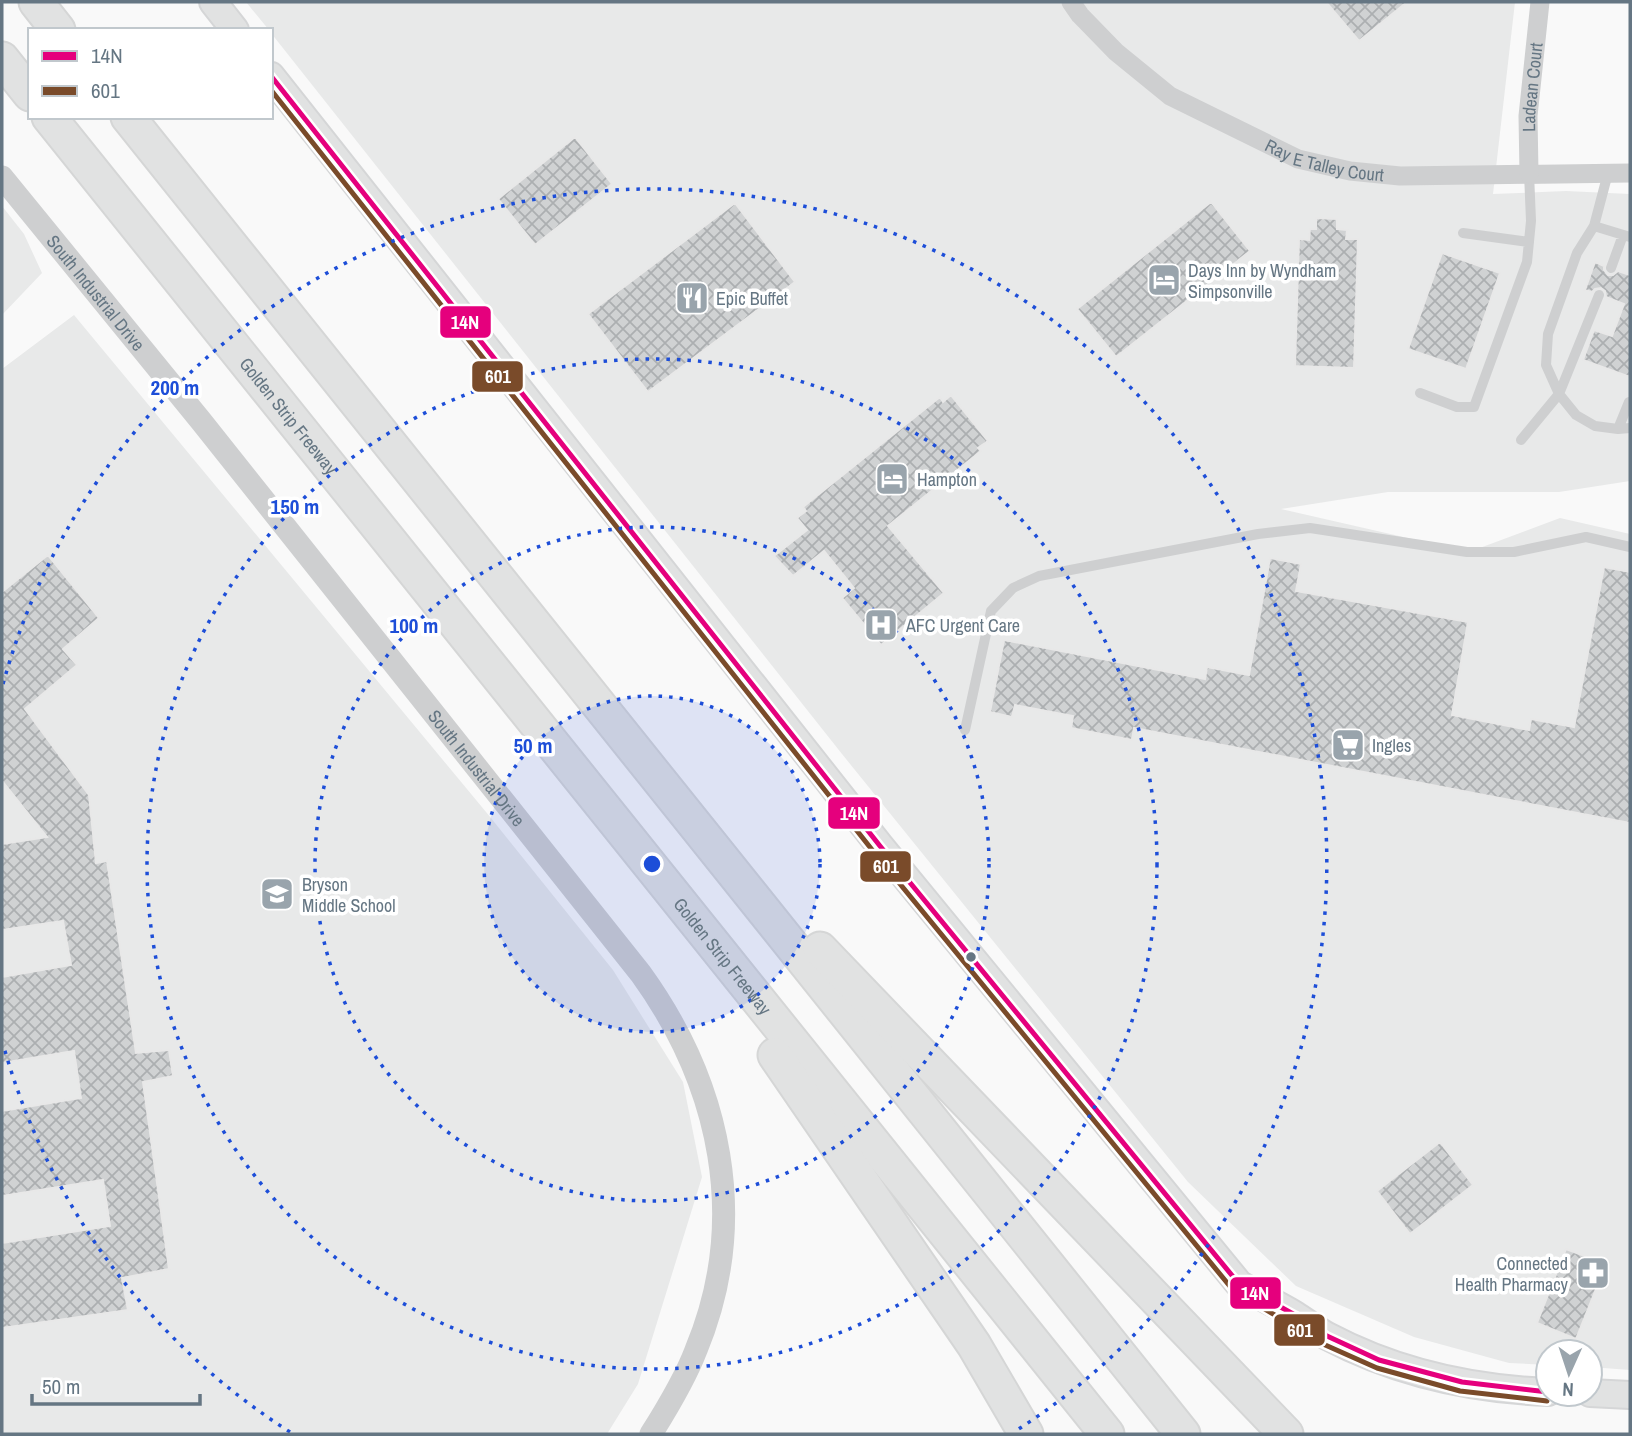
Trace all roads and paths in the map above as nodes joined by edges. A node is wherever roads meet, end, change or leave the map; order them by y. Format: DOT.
graph roads {
  1 [pos="36,2"];
  2 [pos="213,2"];
  3 [pos="1071,2"];
  4 [pos="1540,2"];
  5 [pos="56,28"];
  6 [pos="233,28"];
  7 [pos="2,59"];
  8 [pos="273,79"];
  9 [pos="28,92"];
  10 [pos="51,119"];
  11 [pos="130,119"];
  12 [pos="1608,172"];
  13 [pos="1529,173"];
  14 [pos="1630,173"];
  15 [pos="2,177"];
  16 [pos="1594,226"];
  17 [pos="1463,233"];
  18 [pos="1627,236"];
  19 [pos="1529,242"];
  20 [pos="1611,268"];
  21 [pos="1599,295"];
  22 [pos="1420,393"];
  23 [pos="1559,394"];
  24 [pos="1629,402"];
  25 [pos="1630,428"];
  26 [pos="1618,429"];
  27 [pos="1521,440"];
  28 [pos="1630,547"];
  29 [pos="965,730"];
  30 [pos="676,800"];
  31 [pos="623,833"];
  32 [pos="1534,1392"];
  33 [pos="1604,1394"];
  34 [pos="1630,1395"];
  35 [pos="651,1434"];
  36 [pos="1026,1434"];
  37 [pos="1107,1434"];
  38 [pos="1183,1434"];
  39 [pos="1286,1434"];
  1 -- 5 [label="highway"];
  2 -- 6 [label="main road"];
  3 -- 13 [label="street, Ray E Talley Court"];
  4 -- 13 [label="street, Ladean Court"];
  7 -- 9 [label="highway"];
  8 -- 32 [label="main road"];
  10 -- 31 [label="highway, Golden Strip Freeway"];
  11 -- 30 [label="highway"];
  12 -- 13 [label="street, Ray E Talley Court"];
  12 -- 14 [label="street, Ray E Talley Court"];
  12 -- 16 [label="lane"];
  13 -- 19 [label="lane"];
  15 -- 35 [label="street, South Industrial Drive"];
  16 -- 18 [label="lane"];
  16 -- 23 [label="lane"];
  17 -- 19 [label="lane"];
  18 -- 20 [label="lane"];
  19 -- 22 [label="lane"];
  21 -- 23 [label="lane"];
  23 -- 26 [label="lane"];
  23 -- 27 [label="lane"];
  24 -- 26 [label="lane"];
  25 -- 26 [label="lane"];
  28 -- 29 [label="lane"];
  30 -- 38 [label="highway"];
  30 -- 39 [label="highway"];
  31 -- 36 [label="highway"];
  31 -- 37 [label="highway, Golden Strip Freeway"];
  33 -- 34 [label="main road"];
}
